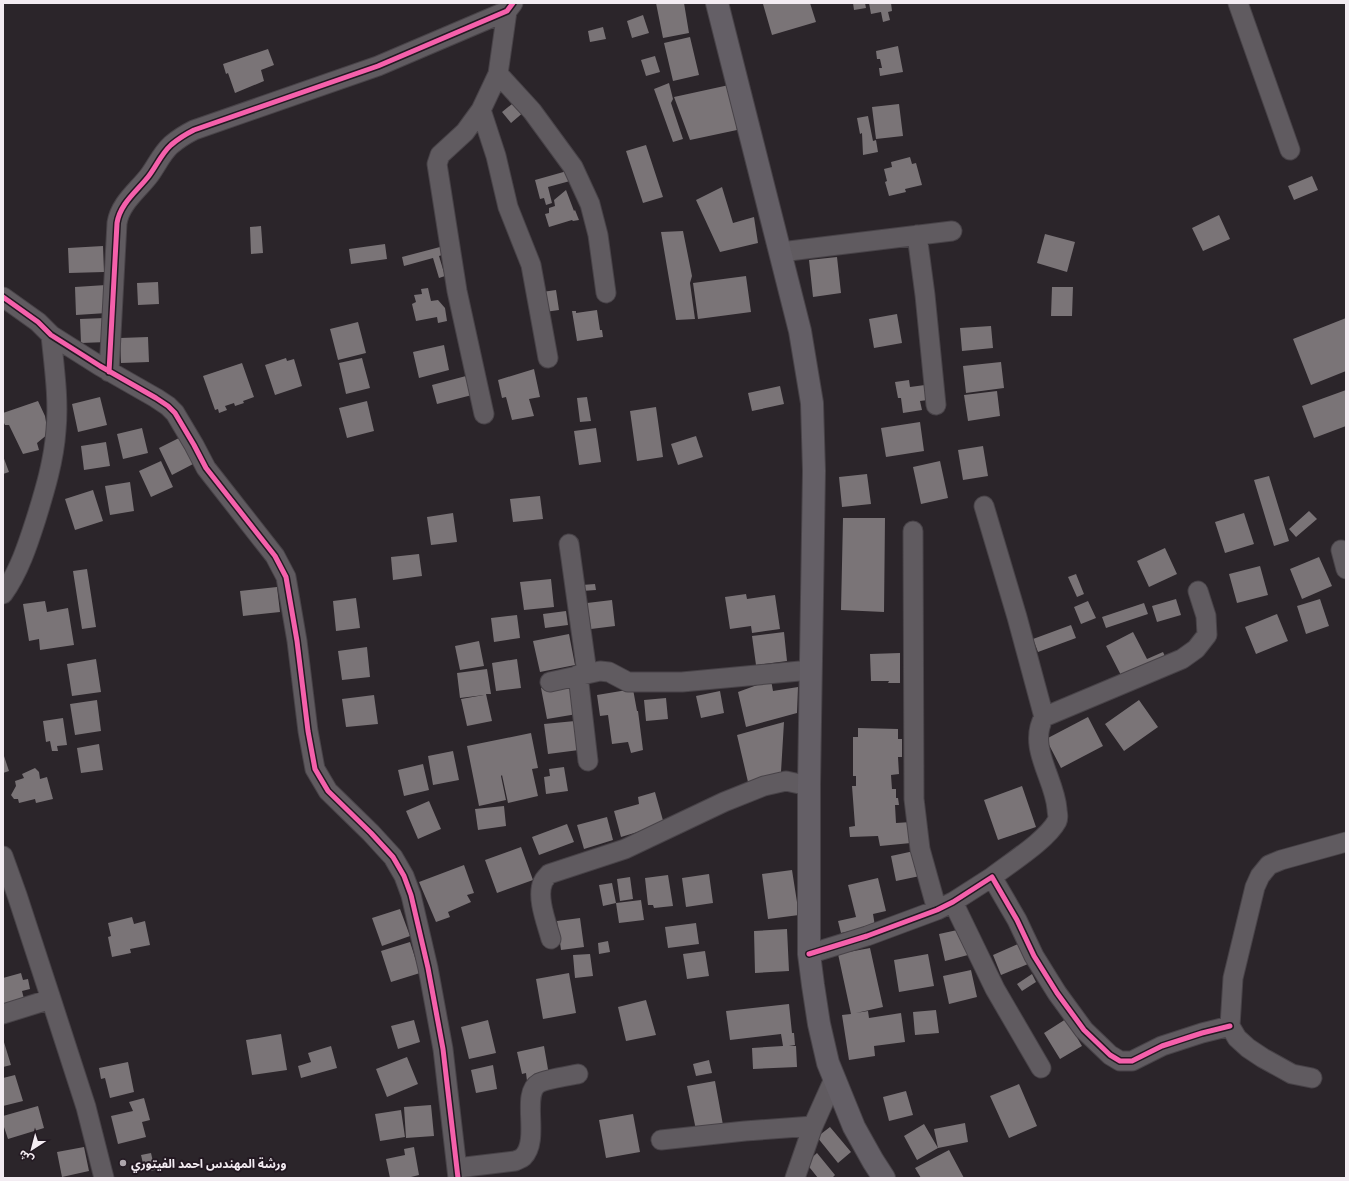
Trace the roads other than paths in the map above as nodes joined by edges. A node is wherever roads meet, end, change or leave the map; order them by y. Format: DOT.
graph roads {
  1 [pos="717,3"];
  2 [pos="1238,3"];
  3 [pos="510,7"];
  4 [pos="498,74"];
  5 [pos="481,110"];
  6 [pos="1290,150"];
  7 [pos="952,231"];
  8 [pos="917,235"];
  9 [pos="781,252"];
  10 [pos="606,293"];
  11 [pos="3,297"];
  12 [pos="51,335"];
  13 [pos="548,358"];
  14 [pos="109,372"];
  15 [pos="936,405"];
  16 [pos="484,414"];
  17 [pos="984,506"];
  18 [pos="913,531"];
  19 [pos="569,544"];
  20 [pos="1341,550"];
  21 [pos="1346,569"];
  22 [pos="1198,591"];
  23 [pos="3,594"];
  24 [pos="811,670"];
  25 [pos="582,674"];
  26 [pos="550,682"];
  27 [pos="1044,718"];
  28 [pos="588,761"];
  29 [pos="809,786"];
  30 [pos="1346,842"];
  31 [pos="3,856"];
  32 [pos="992,877"];
  33 [pos="945,906"];
  34 [pos="551,939"];
  35 [pos="809,954"];
  36 [pos="51,999"];
  37 [pos="3,1014"];
  38 [pos="1230,1026"];
  39 [pos="1041,1068"];
  40 [pos="578,1074"];
  41 [pos="1312,1078"];
  42 [pos="834,1079"];
  43 [pos="813,1126"];
  44 [pos="661,1140"];
  45 [pos="457,1173"];
  46 [pos="104,1178"];
  47 [pos="795,1178"];
  48 [pos="884,1178"];
  1 -- 9 [label="main road"];
  2 -- 6 [label="street"];
  3 -- 4 [label="street"];
  3 -- 14 [label="street"];
  4 -- 5 [label="street"];
  4 -- 10 [label="street"];
  5 -- 13 [label="street"];
  5 -- 16 [label="street"];
  7 -- 8 [label="street"];
  8 -- 9 [label="street"];
  8 -- 15 [label="street"];
  9 -- 24 [label="main road"];
  11 -- 12 [label="street"];
  12 -- 14 [label="street"];
  12 -- 23 [label="street"];
  14 -- 45 [label="street"];
  17 -- 27 [label="street"];
  18 -- 33 [label="street"];
  19 -- 25 [label="street"];
  20 -- 21 [label="street"];
  22 -- 27 [label="street"];
  24 -- 25 [label="street"];
  24 -- 29 [label="main road"];
  25 -- 26 [label="street"];
  25 -- 28 [label="street"];
  27 -- 32 [label="street"];
  29 -- 34 [label="street"];
  29 -- 35 [label="main road"];
  30 -- 38 [label="street"];
  31 -- 36 [label="street"];
  32 -- 33 [label="street"];
  32 -- 38 [label="street"];
  33 -- 35 [label="street"];
  33 -- 39 [label="street"];
  35 -- 42 [label="main road"];
  36 -- 37 [label="street"];
  36 -- 46 [label="street"];
  38 -- 41 [label="street"];
  40 -- 45 [label="street"];
  42 -- 43 [label="street"];
  42 -- 48 [label="main road"];
  43 -- 44 [label="street"];
  43 -- 47 [label="street"];
}
